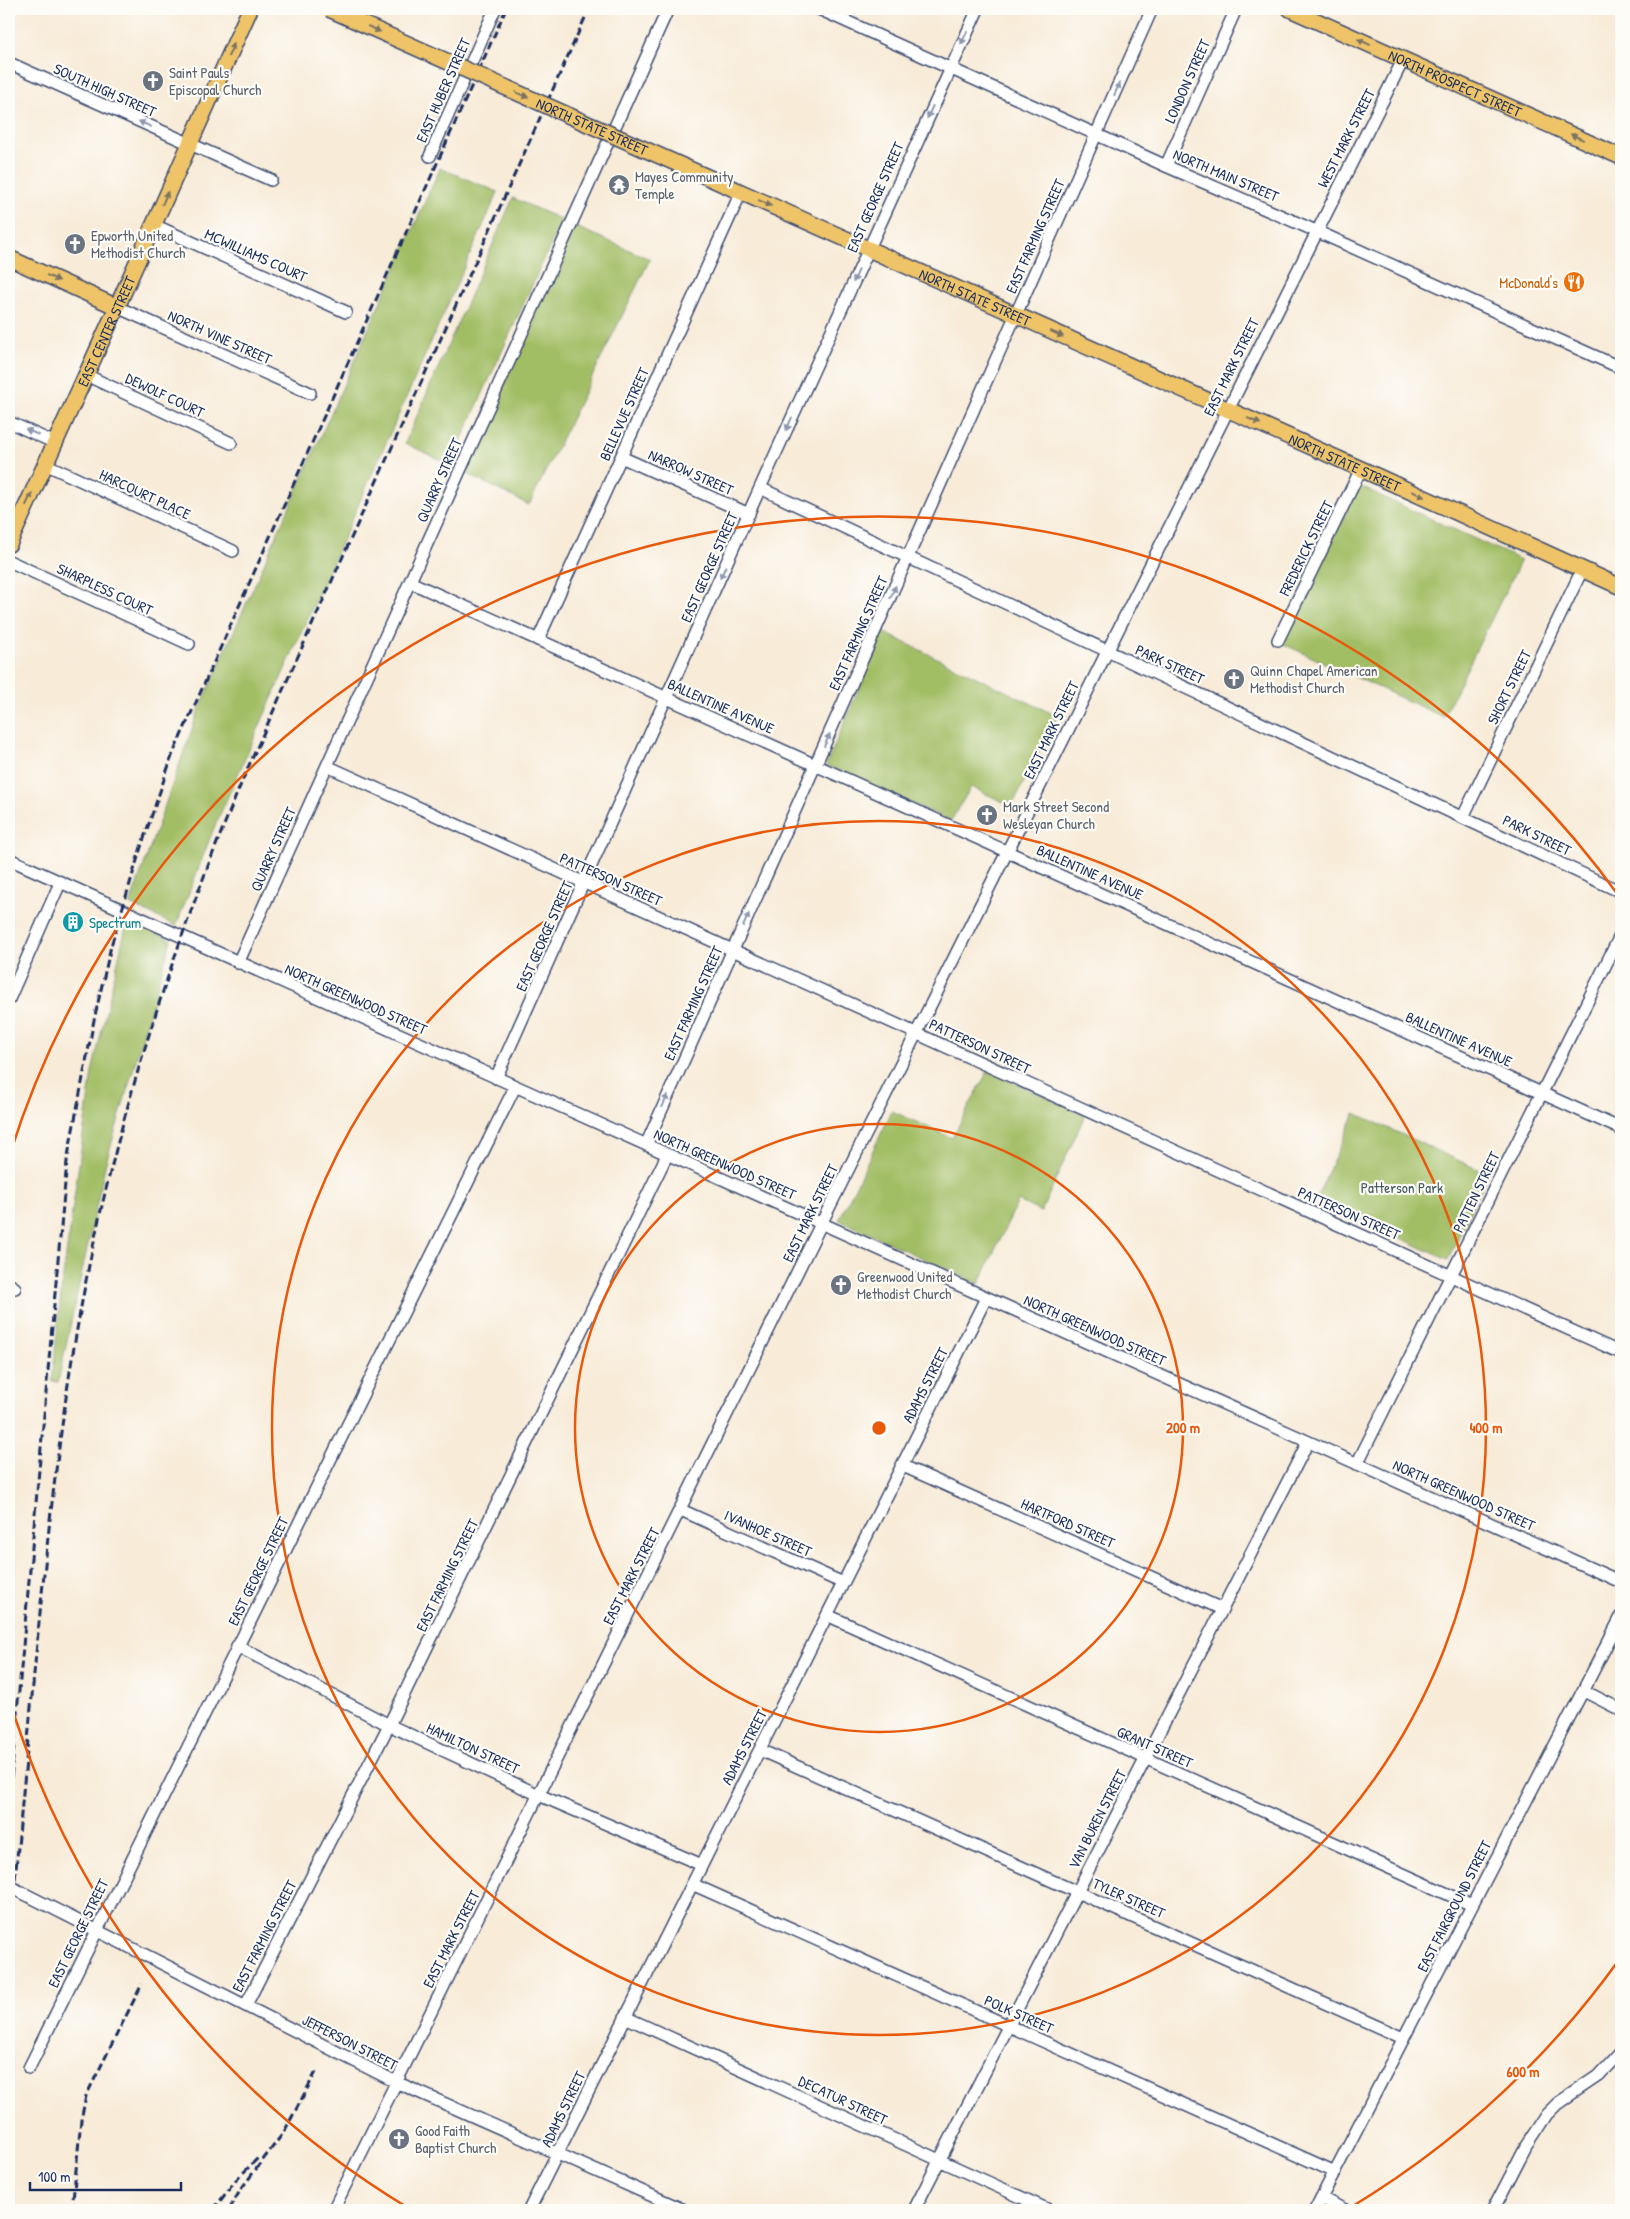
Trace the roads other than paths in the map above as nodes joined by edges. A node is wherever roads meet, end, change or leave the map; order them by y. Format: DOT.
graph roads {
  1 [pos="250,9"];
  2 [pos="330,9"];
  3 [pos="495,9"];
  4 [pos="668,9"];
  5 [pos="819,9"];
  6 [pos="978,9"];
  7 [pos="1152,9"];
  8 [pos="1236,9"];
  9 [pos="1290,9"];
  10 [pos="1311,13"];
  11 [pos="1403,60"];
  12 [pos="9,63"];
  13 [pos="950,68"];
  14 [pos="1098,134"];
  15 [pos="189,144"];
  16 [pos="430,156"];
  17 [pos="1621,157"];
  18 [pos="1166,166"];
  19 [pos="271,180"];
  20 [pos="736,201"];
  21 [pos="154,225"];
  22 [pos="1316,230"];
  23 [pos="868,250"];
  24 [pos="9,258"];
  25 [pos="118,307"];
  26 [pos="346,312"];
  27 [pos="1016,315"];
  28 [pos="1621,368"];
  29 [pos="86,375"];
  30 [pos="310,394"];
  31 [pos="1227,409"];
  32 [pos="9,422"];
  33 [pos="55,443"];
  34 [pos="232,443"];
  35 [pos="621,457"];
  36 [pos="45,464"];
  37 [pos="1361,468"];
  38 [pos="760,488"];
  39 [pos="748,514"];
  40 [pos="9,544"];
  41 [pos="233,551"];
  42 [pos="908,558"];
  43 [pos="9,561"];
  44 [pos="1582,570"];
  45 [pos="410,582"];
  46 [pos="1621,587"];
  47 [pos="538,640"];
  48 [pos="1278,640"];
  49 [pos="189,644"];
  50 [pos="1107,651"];
  51 [pos="667,698"];
  52 [pos="816,765"];
  53 [pos="327,766"];
  54 [pos="1463,817"];
  55 [pos="1007,851"];
  56 [pos="9,859"];
  57 [pos="60,883"];
  58 [pos="584,883"];
  59 [pos="1621,892"];
  60 [pos="1621,934"];
  61 [pos="733,950"];
  62 [pos="238,963"];
  63 [pos="9,999"];
  64 [pos="916,1033"];
  65 [pos="496,1078"];
  66 [pos="515,1087"];
  67 [pos="1542,1093"];
  68 [pos="1621,1128"];
  69 [pos="646,1145"];
  70 [pos="667,1155"];
  71 [pos="822,1224"];
  72 [pos="1451,1276"];
  73 [pos="986,1298"];
  74 [pos="1621,1353"];
  75 [pos="1308,1442"];
  76 [pos="1357,1464"];
  77 [pos="902,1465"];
  78 [pos="681,1510"];
  79 [pos="1621,1582"];
  80 [pos="843,1584"];
  81 [pos="1222,1609"];
  82 [pos="827,1615"];
  83 [pos="1621,1617"];
  84 [pos="238,1646"];
  85 [pos="1584,1691"];
  86 [pos="1621,1710"];
  87 [pos="389,1725"];
  88 [pos="760,1750"];
  89 [pos="1145,1759"];
  90 [pos="539,1795"];
  91 [pos="702,1865"];
  92 [pos="692,1884"];
  93 [pos="9,1886"];
  94 [pos="1077,1892"];
  95 [pos="1472,1905"];
  96 [pos="96,1930"];
  97 [pos="246,2005"];
  98 [pos="625,2017"];
  99 [pos="1008,2026"];
  100 [pos="1403,2038"];
  101 [pos="1621,2051"];
  102 [pos="29,2068"];
  103 [pos="396,2082"];
  104 [pos="557,2154"];
  105 [pos="939,2160"];
  106 [pos="1335,2172"];
  107 [pos="1321,2198"];
  108 [pos="333,2210"];
  109 [pos="529,2210"];
  110 [pos="684,2210"];
  111 [pos="914,2210"];
  112 [pos="1049,2210"];
  113 [pos="1315,2210"];
  114 [pos="1345,2210"];
  115 [pos="1493,2210"];
  15 -- 1 [label="main road, EAST CENTER STREET, one-way"];
  2 -- 23 [label="main road, NORTH STATE STREET, one-way, bridge"];
  3 -- 16 [label="street, EAST HUBER STREET"];
  4 -- 45 [label="street, QUARRY STREET"];
  5 -- 13 [label="street, NORTH MAIN STREET"];
  6 -- 13 [label="street, EAST GEORGE STREET, one-way"];
  14 -- 7 [label="street, EAST FARMING STREET, one-way"];
  8 -- 18 [label="street, LONDON STREET"];
  9 -- 10 [label="main road, NORTH PROSPECT STREET"];
  11 -- 10 [label="main road, NORTH PROSPECT STREET, one-way"];
  17 -- 11 [label="main road, NORTH PROSPECT STREET, one-way"];
  11 -- 22 [label="street, WEST MARK STREET"];
  15 -- 12 [label="street, SOUTH HIGH STREET, one-way"];
  13 -- 14 [label="street, NORTH MAIN STREET"];
  13 -- 23 [label="street, EAST GEORGE STREET, one-way"];
  14 -- 18 [label="street, NORTH MAIN STREET"];
  14 -- 27 [label="street, EAST FARMING STREET"];
  15 -- 19 [label="street, SOUTH HIGH STREET"];
  21 -- 15 [label="main road, EAST CENTER STREET, one-way"];
  18 -- 22 [label="street, NORTH MAIN STREET"];
  20 -- 35 [label="street, BELLEVUE STREET"];
  21 -- 25 [label="main road, EAST CENTER STREET"];
  21 -- 26 [label="street, MCWILLIAMS COURT"];
  22 -- 28 [label="street, NORTH MAIN STREET"];
  22 -- 31 [label="street, EAST MARK STREET"];
  23 -- 27 [label="main road, NORTH STATE STREET"];
  23 -- 38 [label="street, EAST GEORGE STREET, one-way"];
  24 -- 25 [label="main road, one-way"];
  25 -- 29 [label="main road, EAST CENTER STREET"];
  25 -- 30 [label="street, NORTH VINE STREET"];
  27 -- 31 [label="main road, NORTH STATE STREET, one-way"];
  27 -- 42 [label="street, EAST FARMING STREET"];
  29 -- 33 [label="main road, EAST CENTER STREET"];
  29 -- 34 [label="street, DEWOLF COURT"];
  31 -- 37 [label="main road, NORTH STATE STREET, one-way"];
  31 -- 50 [label="street, EAST MARK STREET"];
  33 -- 32 [label="street, one-way"];
  33 -- 36 [label="main road, EAST CENTER STREET"];
  35 -- 39 [label="street, NARROW STREET"];
  35 -- 47 [label="street, BELLEVUE STREET"];
  40 -- 36 [label="main road, EAST CENTER STREET, one-way"];
  36 -- 41 [label="street, HARCOURT PLACE"];
  37 -- 44 [label="main road, NORTH STATE STREET, one-way"];
  37 -- 48 [label="street, FREDERICK STREET"];
  38 -- 39 [label="street, EAST GEORGE STREET"];
  38 -- 42 [label="street, PARK STREET"];
  39 -- 51 [label="street, EAST GEORGE STREET, one-way"];
  42 -- 50 [label="street, PARK STREET"];
  52 -- 42 [label="street, EAST FARMING STREET, one-way"];
  43 -- 49 [label="street, SHARPLESS COURT"];
  44 -- 46 [label="main road, NORTH STATE STREET"];
  44 -- 54 [label="street, SHORT STREET"];
  45 -- 47 [label="street, BALLENTINE AVENUE"];
  45 -- 53 [label="street, QUARRY STREET"];
  47 -- 51 [label="street, BALLENTINE AVENUE"];
  50 -- 54 [label="street, PARK STREET"];
  50 -- 55 [label="street, EAST MARK STREET"];
  51 -- 52 [label="street, BALLENTINE AVENUE"];
  51 -- 58 [label="street, EAST GEORGE STREET"];
  52 -- 55 [label="street, BALLENTINE AVENUE"];
  61 -- 52 [label="street, EAST FARMING STREET, one-way"];
  53 -- 58 [label="street, PATTERSON STREET"];
  53 -- 62 [label="street, QUARRY STREET"];
  54 -- 59 [label="street, PARK STREET"];
  55 -- 64 [label="street, EAST MARK STREET"];
  55 -- 67 [label="street, BALLENTINE AVENUE"];
  56 -- 57 [label="street, NORTH GREENWOOD STREET"];
  57 -- 62 [label="street, NORTH GREENWOOD STREET"];
  57 -- 63 [label="street"];
  58 -- 61 [label="street, PATTERSON STREET"];
  58 -- 65 [label="street, EAST GEORGE STREET"];
  60 -- 67 [label="street, PATTEN STREET"];
  61 -- 64 [label="street, PATTERSON STREET"];
  69 -- 61 [label="street, EAST FARMING STREET, one-way"];
  62 -- 65 [label="street, NORTH GREENWOOD STREET"];
  64 -- 71 [label="street, EAST MARK STREET"];
  64 -- 72 [label="street, PATTERSON STREET"];
  65 -- 66 [label="street, NORTH GREENWOOD STREET"];
  66 -- 69 [label="street, NORTH GREENWOOD STREET"];
  66 -- 84 [label="street, EAST GEORGE STREET"];
  67 -- 68 [label="street, BALLENTINE AVENUE"];
  67 -- 72 [label="street, PATTEN STREET"];
  69 -- 70 [label="street, NORTH GREENWOOD STREET"];
  70 -- 71 [label="street, NORTH GREENWOOD STREET"];
  70 -- 87 [label="street, EAST FARMING STREET"];
  71 -- 73 [label="street, NORTH GREENWOOD STREET"];
  71 -- 78 [label="street, EAST MARK STREET"];
  72 -- 74 [label="street, PATTERSON STREET"];
  72 -- 76 [label="street, PATTEN STREET"];
  73 -- 75 [label="street, NORTH GREENWOOD STREET"];
  73 -- 77 [label="street, ADAMS STREET"];
  75 -- 76 [label="street, NORTH GREENWOOD STREET"];
  75 -- 81 [label="street, VAN BUREN STREET"];
  76 -- 79 [label="street, NORTH GREENWOOD STREET"];
  77 -- 80 [label="street, ADAMS STREET"];
  77 -- 81 [label="street, HARTFORD STREET"];
  78 -- 80 [label="street, IVANHOE STREET"];
  78 -- 90 [label="street, EAST MARK STREET"];
  80 -- 82 [label="street, ADAMS STREET"];
  81 -- 89 [label="street, VAN BUREN STREET"];
  82 -- 88 [label="street, ADAMS STREET"];
  82 -- 89 [label="street, GRANT STREET"];
  83 -- 85 [label="street, EAST FAIRGROUND STREET"];
  84 -- 87 [label="street, HAMILTON STREET"];
  84 -- 96 [label="street, EAST GEORGE STREET"];
  85 -- 86 [label="street"];
  85 -- 95 [label="street, EAST FAIRGROUND STREET"];
  87 -- 90 [label="street, HAMILTON STREET"];
  87 -- 97 [label="street, EAST FARMING STREET"];
  88 -- 91 [label="street, ADAMS STREET"];
  88 -- 94 [label="street, TYLER STREET"];
  89 -- 94 [label="street, VAN BUREN STREET"];
  89 -- 95 [label="street, GRANT STREET"];
  90 -- 91 [label="street, HAMILTON STREET"];
  90 -- 103 [label="street, EAST MARK STREET"];
  91 -- 92 [label="street, ADAMS STREET"];
  92 -- 98 [label="street, ADAMS STREET"];
  92 -- 99 [label="street, POLK STREET"];
  93 -- 96 [label="street, JEFFERSON STREET"];
  94 -- 99 [label="street, VAN BUREN STREET"];
  94 -- 100 [label="street, TYLER STREET"];
  95 -- 100 [label="street, EAST FAIRGROUND STREET"];
  96 -- 97 [label="street, JEFFERSON STREET"];
  96 -- 102 [label="street, EAST GEORGE STREET"];
  97 -- 103 [label="street, JEFFERSON STREET"];
  98 -- 104 [label="street, ADAMS STREET"];
  98 -- 105 [label="street, DECATUR STREET"];
  99 -- 105 [label="street, VAN BUREN STREET"];
  99 -- 106 [label="street, POLK STREET"];
  100 -- 106 [label="street, EAST FAIRGROUND STREET"];
  101 -- 115 [label="street"];
  103 -- 104 [label="street, JEFFERSON STREET"];
  103 -- 108 [label="street, EAST MARK STREET"];
  104 -- 109 [label="street, ADAMS STREET"];
  104 -- 110 [label="street, JEFFERSON STREET"];
  105 -- 111 [label="street, VAN BUREN STREET"];
  105 -- 112 [label="street, DECATUR STREET"];
  106 -- 107 [label="street, EAST FAIRGROUND STREET"];
  107 -- 113 [label="street, EAST FAIRGROUND STREET"];
  107 -- 114 [label="street"];
}
